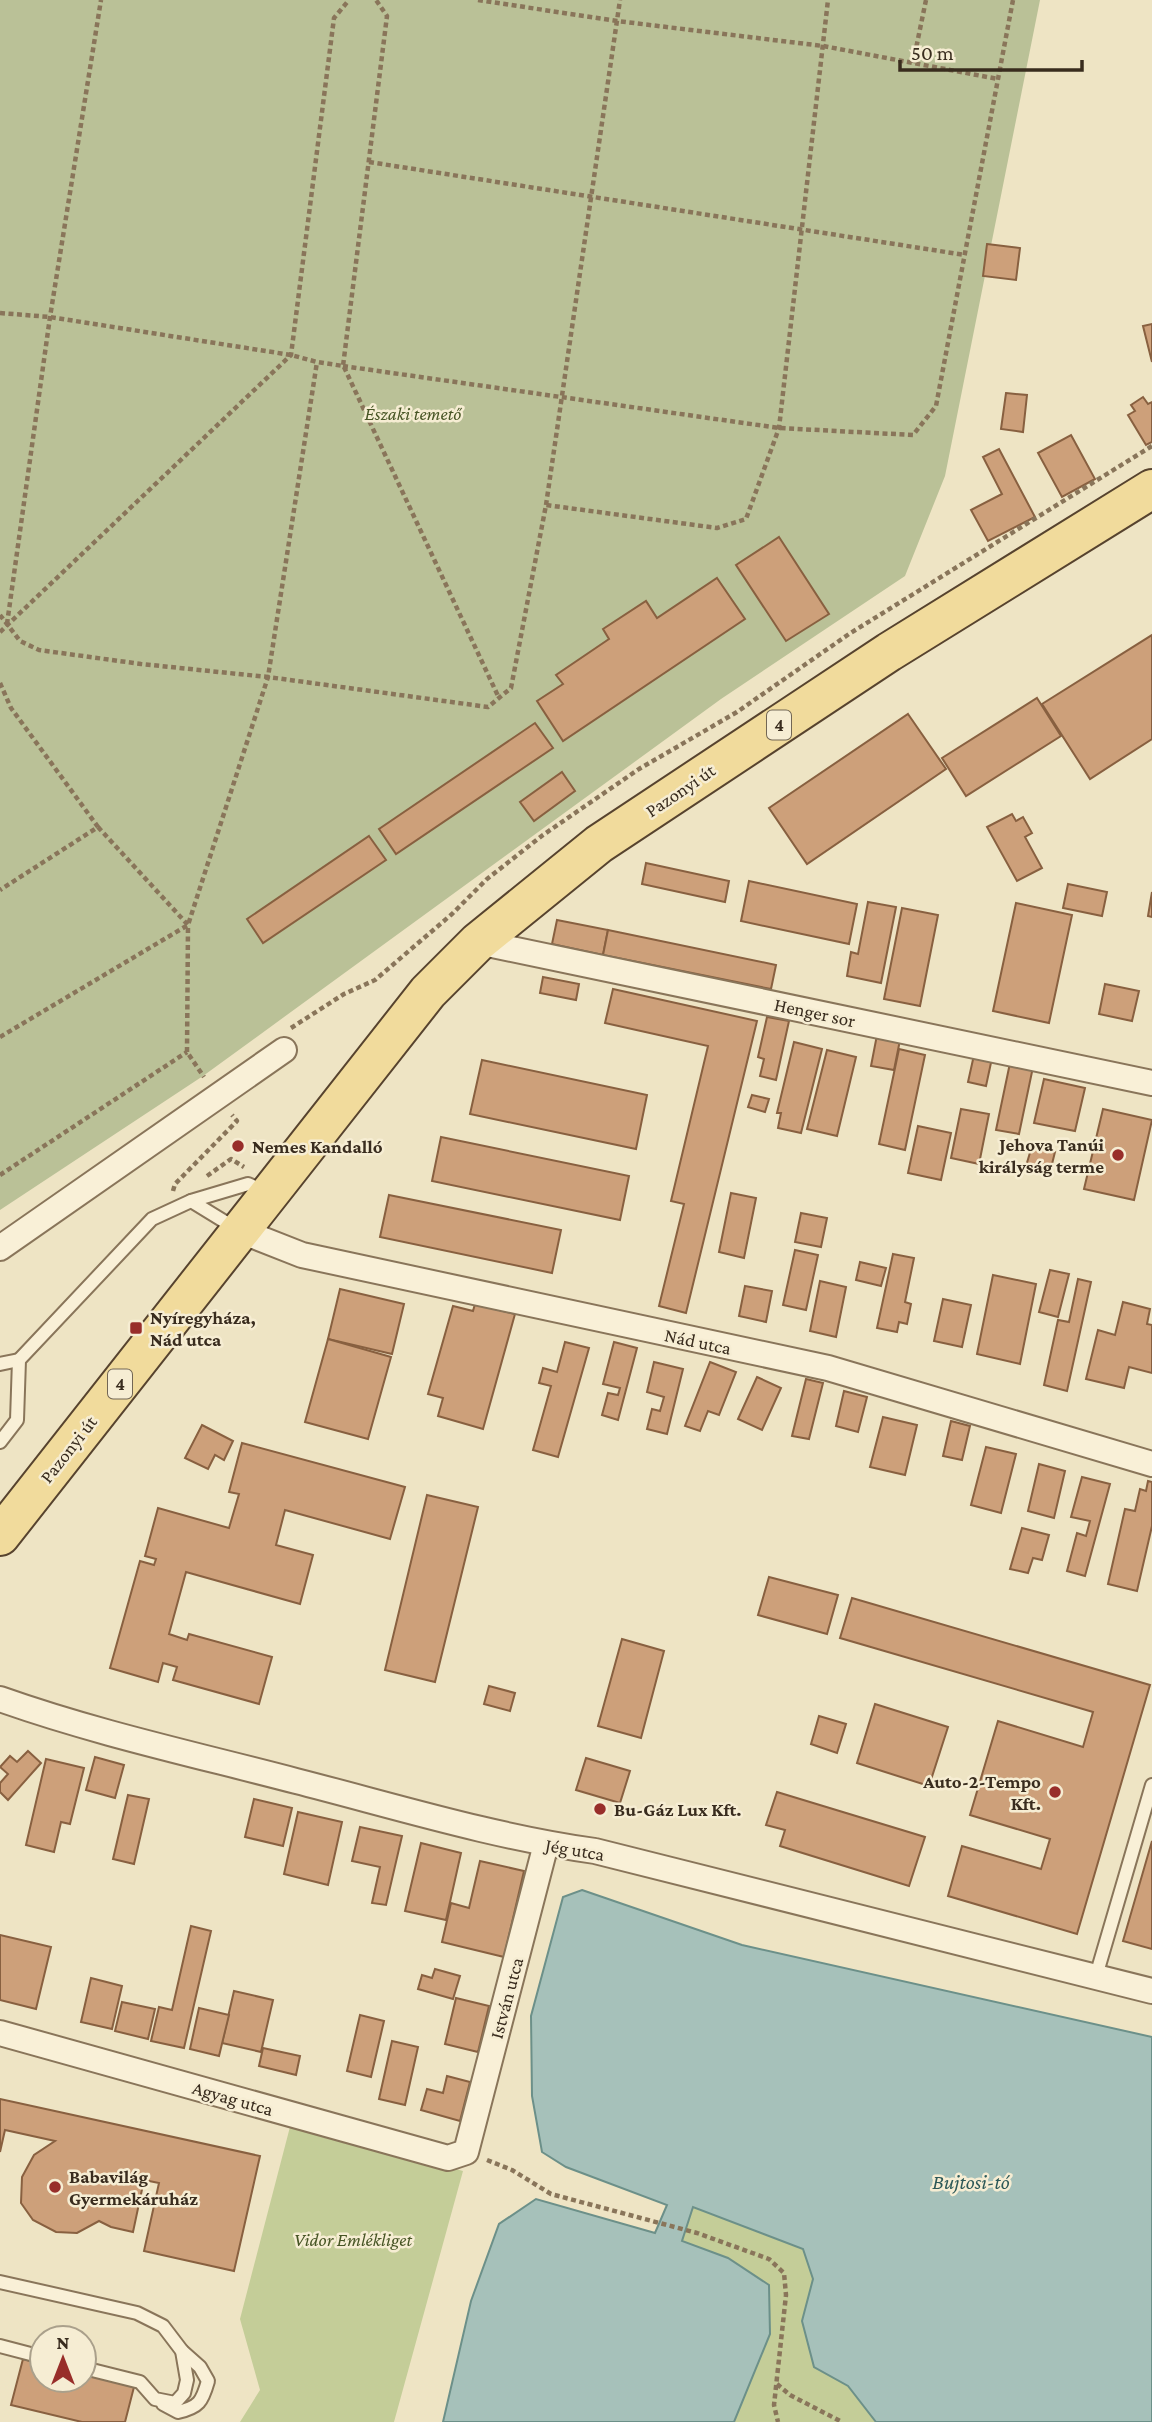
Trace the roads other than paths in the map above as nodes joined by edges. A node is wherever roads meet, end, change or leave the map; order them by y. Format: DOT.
graph roads {
  1 [pos="1152,489"];
  2 [pos="478,942"];
  3 [pos="283,1042"];
  4 [pos="1152,1083"];
  5 [pos="275,1187"];
  6 [pos="191,1201"];
  7 [pos="241,1231"];
  8 [pos="0,1248"];
  9 [pos="19,1360"];
  10 [pos="0,1364"];
  11 [pos="0,1442"];
  12 [pos="1152,1464"];
  13 [pos="0,1536"];
  14 [pos="0,1699"];
  15 [pos="1152,1785"];
  16 [pos="546,1844"];
  17 [pos="1096,1976"];
  18 [pos="1152,1991"];
  19 [pos="0,2033"];
  20 [pos="466,2152"];
  21 [pos="0,2281"];
  22 [pos="0,2346"];
  23 [pos="182,2351"];
  24 [pos="28,2353"];
  25 [pos="98,2372"];
  26 [pos="155,2399"];
  1 -- 2 [label="main road, Pazonyi út / 4"];
  2 -- 4 [label="street, Henger sor"];
  2 -- 5 [label="main road, Pazonyi út / 4"];
  3 -- 8 [label="street"];
  5 -- 6 [label="lane"];
  5 -- 7 [label="main road, 4"];
  6 -- 7 [label="lane"];
  6 -- 9 [label="lane"];
  7 -- 12 [label="street, Nád utca"];
  7 -- 13 [label="main road, Pazonyi út / 4"];
  9 -- 10 [label="lane"];
  9 -- 11 [label="lane"];
  14 -- 16 [label="street, Jég utca"];
  15 -- 17 [label="lane"];
  16 -- 17 [label="street, Jég utca"];
  16 -- 20 [label="street, István utca"];
  17 -- 18 [label="street, Jég utca"];
  19 -- 20 [label="street, Agyag utca"];
  21 -- 23 [label="lane"];
  22 -- 24 [label="lane"];
  23 -- 26 [label="lane"];
  23 -- 26 [label="lane"];
  25 -- 26 [label="lane"];
}
